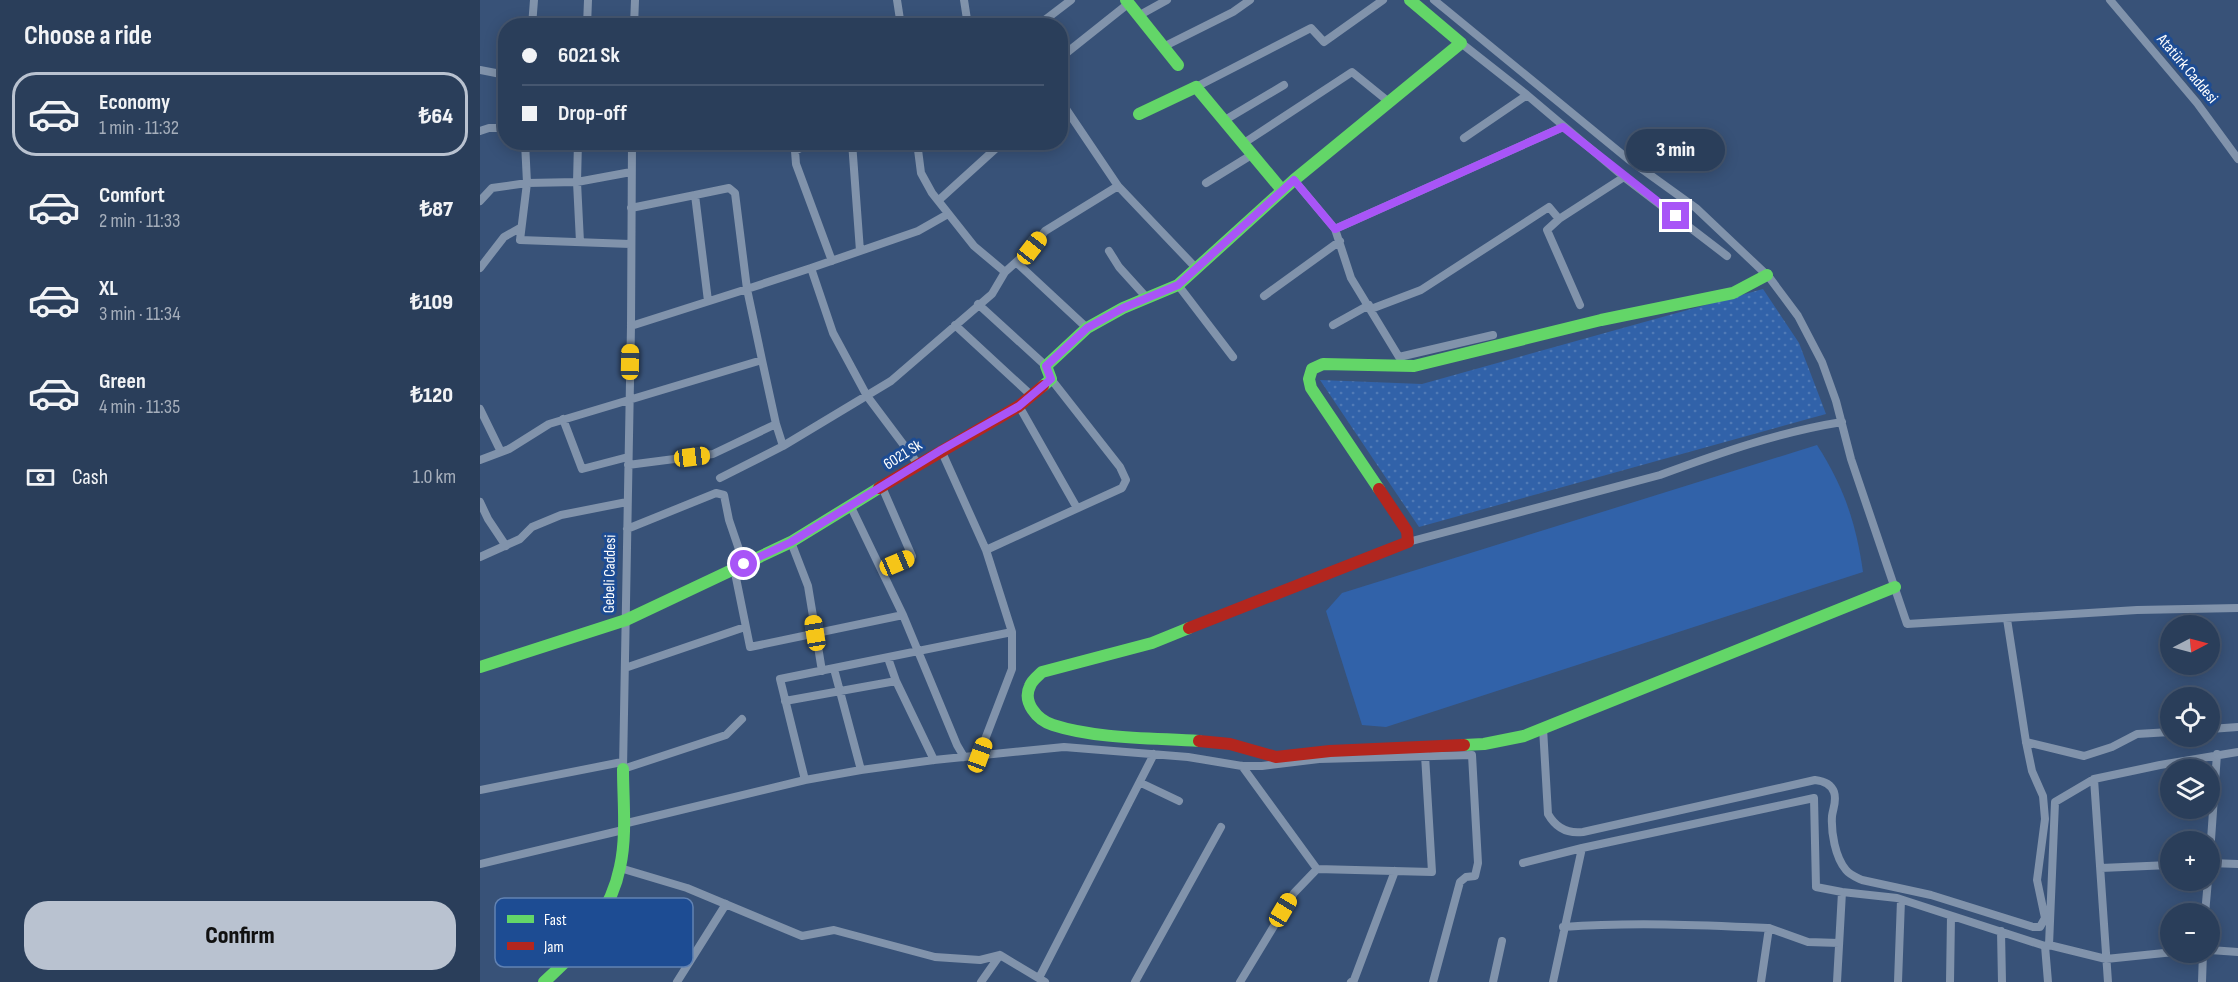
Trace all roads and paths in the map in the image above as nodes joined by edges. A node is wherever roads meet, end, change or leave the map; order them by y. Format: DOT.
graph roads {
  1 [pos="534,0"];
  2 [pos="588,0"];
  3 [pos="635,0"];
  4 [pos="899,0"];
  5 [pos="964,0"];
  6 [pos="1071,0"];
  7 [pos="1167,0"];
  8 [pos="1250,0"];
  9 [pos="1383,0"];
  10 [pos="1410,0"];
  11 [pos="1434,0"];
  12 [pos="2110,0"];
  13 [pos="1128,2"];
  14 [pos="1137,16"];
  15 [pos="533,18"];
  16 [pos="587,18"];
  17 [pos="634,18"];
  18 [pos="900,18"];
  19 [pos="967,18"];
  20 [pos="1047,18"];
  21 [pos="1461,43"];
  22 [pos="1163,46"];
  23 [pos="1068,51"];
  24 [pos="1178,65"];
  25 [pos="480,70"];
  26 [pos="498,73"];
  27 [pos="1284,85"];
  28 [pos="1196,87"];
  29 [pos="1527,95"];
  30 [pos="1389,102"];
  31 [pos="1068,112"];
  32 [pos="1139,114"];
  33 [pos="1225,120"];
  34 [pos="1563,127"];
  35 [pos="498,128"];
  36 [pos="480,131"];
  37 [pos="1464,138"];
  38 [pos="1244,143"];
  39 [pos="525,150"];
  40 [pos="578,150"];
  41 [pos="632,150"];
  42 [pos="795,150"];
  43 [pos="853,150"];
  44 [pos="918,150"];
  45 [pos="994,150"];
  46 [pos="1253,154"];
  47 [pos="2238,159"];
  48 [pos="631,172"];
  49 [pos="1624,177"];
  50 [pos="1294,180"];
  51 [pos="527,183"];
  52 [pos="577,183"];
  53 [pos="1206,183"];
  54 [pos="1119,186"];
  55 [pos="1282,190"];
  56 [pos="695,195"];
  57 [pos="939,200"];
  58 [pos="480,201"];
  59 [pos="631,208"];
  60 [pos="948,214"];
  61 [pos="1559,219"];
  62 [pos="520,228"];
  63 [pos="1335,229"];
  64 [pos="1340,241"];
  65 [pos="580,242"];
  66 [pos="630,244"];
  67 [pos="860,251"];
  68 [pos="1109,251"];
  69 [pos="1727,256"];
  70 [pos="832,261"];
  71 [pos="1017,263"];
  72 [pos="480,268"];
  73 [pos="811,268"];
  74 [pos="1196,268"];
  75 [pos="1005,272"];
  76 [pos="1767,274"];
  77 [pos="1178,285"];
  78 [pos="747,289"];
  79 [pos="1264,296"];
  80 [pos="1147,298"];
  81 [pos="708,301"];
  82 [pos="978,304"];
  83 [pos="1580,305"];
  84 [pos="1370,307"];
  85 [pos="956,325"];
  86 [pos="1333,325"];
  87 [pos="631,326"];
  88 [pos="1087,328"];
  89 [pos="1493,335"];
  90 [pos="1233,357"];
  91 [pos="762,360"];
  92 [pos="1046,366"];
  93 [pos="1051,379"];
  94 [pos="867,396"];
  95 [pos="1032,396"];
  96 [pos="630,399"];
  97 [pos="1019,406"];
  98 [pos="480,409"];
  99 [pos="563,419"];
  100 [pos="1842,422"];
  101 [pos="776,424"];
  102 [pos="783,446"];
  103 [pos="941,450"];
  104 [pos="501,452"];
  105 [pos="480,460"];
  106 [pos="628,461"];
  107 [pos="918,464"];
  108 [pos="720,478"];
  109 [pos="882,487"];
  110 [pos="480,502"];
  111 [pos="627,502"];
  112 [pos="850,507"];
  113 [pos="1077,508"];
  114 [pos="627,529"];
  115 [pos="791,542"];
  116 [pos="1408,542"];
  117 [pos="506,546"];
  118 [pos="986,550"];
  119 [pos="480,556"];
  120 [pos="739,566"];
  121 [pos="882,569"];
  122 [pos="1895,587"];
  123 [pos="2238,608"];
  124 [pos="903,615"];
  125 [pos="2007,619"];
  126 [pos="626,620"];
  127 [pos="745,627"];
  128 [pos="1012,632"];
  129 [pos="815,633"];
  130 [pos="918,651"];
  131 [pos="888,658"];
  132 [pos="480,667"];
  133 [pos="625,668"];
  134 [pos="834,669"];
  135 [pos="822,670"];
  136 [pos="896,681"];
  137 [pos="839,692"];
  138 [pos="784,701"];
  139 [pos="742,719"];
  140 [pos="2238,727"];
  141 [pos="1543,728"];
  142 [pos="2220,728"];
  143 [pos="2160,733"];
  144 [pos="2026,742"];
  145 [pos="2238,752"];
  146 [pos="1154,754"];
  147 [pos="2217,754"];
  148 [pos="980,755"];
  149 [pos="1425,755"];
  150 [pos="964,757"];
  151 [pos="934,760"];
  152 [pos="623,765"];
  153 [pos="1242,766"];
  154 [pos="861,770"];
  155 [pos="2094,779"];
  156 [pos="805,780"];
  157 [pos="1141,783"];
  158 [pos="480,790"];
  159 [pos="1179,801"];
  160 [pos="624,827"];
  161 [pos="1221,827"];
  162 [pos="2212,831"];
  163 [pos="1582,848"];
  164 [pos="1523,863"];
  165 [pos="2220,863"];
  166 [pos="480,864"];
  167 [pos="2238,864"];
  168 [pos="2160,865"];
  169 [pos="620,868"];
  170 [pos="2101,868"];
  171 [pos="1317,869"];
  172 [pos="1395,871"];
  173 [pos="1842,892"];
  174 [pos="608,898"];
  175 [pos="1901,900"];
  176 [pos="726,904"];
  177 [pos="1951,916"];
  178 [pos="1563,927"];
  179 [pos="1769,928"];
  180 [pos="2001,931"];
  181 [pos="1502,941"];
  182 [pos="1839,943"];
  183 [pos="2047,945"];
  184 [pos="2220,951"];
  185 [pos="2238,952"];
  186 [pos="2160,953"];
  187 [pos="693,955"];
  188 [pos="1000,956"];
  189 [pos="2106,959"];
  190 [pos="2203,963"];
  191 [pos="560,967"];
  192 [pos="686,967"];
  193 [pos="1042,980"];
  194 [pos="1355,981"];
  195 [pos="544,982"];
  196 [pos="676,982"];
  197 [pos="981,982"];
  198 [pos="1135,982"];
  199 [pos="1240,982"];
  200 [pos="1433,982"];
  201 [pos="1493,982"];
  202 [pos="1553,982"];
  203 [pos="1761,982"];
  204 [pos="1837,982"];
  205 [pos="1898,982"];
  206 [pos="1950,982"];
  207 [pos="2002,982"];
  208 [pos="2048,982"];
  209 [pos="2108,982"];
  210 [pos="2202,982"];
  1 -- 15 [label="street"];
  2 -- 16 [label="street"];
  3 -- 17 [label="street"];
  4 -- 18 [label="street"];
  5 -- 19 [label="street"];
  6 -- 20 [label="street"];
  7 -- 14 [label="street"];
  8 -- 22 [label="street"];
  9 -- 28 [label="street"];
  10 -- 21 [label="street"];
  11 -- 76 [label="street"];
  12 -- 47 [label="street, Atatürk Caddesi"];
  13 -- 14 [label="street"];
  13 -- 23 [label="street"];
  14 -- 22 [label="street"];
  21 -- 29 [label="street"];
  21 -- 30 [label="street"];
  22 -- 24 [label="street"];
  25 -- 26 [label="street"];
  27 -- 33 [label="street"];
  28 -- 32 [label="street"];
  28 -- 33 [label="street"];
  29 -- 34 [label="street"];
  29 -- 37 [label="street"];
  30 -- 38 [label="street"];
  30 -- 50 [label="street"];
  31 -- 54 [label="street"];
  33 -- 38 [label="street"];
  34 -- 49 [label="street"];
  34 -- 63 [label="street"];
  35 -- 36 [label="street"];
  38 -- 46 [label="street"];
  39 -- 51 [label="street"];
  40 -- 52 [label="street"];
  41 -- 48 [label="street, Gebeli Caddesi"];
  42 -- 70 [label="street"];
  43 -- 67 [label="street"];
  44 -- 57 [label="street"];
  45 -- 57 [label="street"];
  46 -- 53 [label="street"];
  46 -- 55 [label="street"];
  48 -- 52 [label="street"];
  48 -- 59 [label="street, Gebeli Caddesi"];
  49 -- 61 [label="street"];
  49 -- 69 [label="street"];
  50 -- 55 [label="street"];
  50 -- 63 [label="street"];
  51 -- 52 [label="street"];
  51 -- 58 [label="street"];
  51 -- 62 [label="street"];
  52 -- 65 [label="street"];
  54 -- 71 [label="street"];
  54 -- 74 [label="street"];
  55 -- 74 [label="street"];
  56 -- 59 [label="street"];
  56 -- 78 [label="street"];
  56 -- 81 [label="street"];
  57 -- 60 [label="street"];
  59 -- 66 [label="street, Gebeli Caddesi"];
  60 -- 67 [label="street"];
  60 -- 75 [label="street"];
  61 -- 83 [label="street"];
  61 -- 84 [label="street"];
  62 -- 65 [label="street"];
  62 -- 72 [label="street"];
  63 -- 64 [label="street"];
  64 -- 79 [label="street"];
  64 -- 84 [label="street"];
  65 -- 66 [label="street"];
  66 -- 87 [label="street, Gebeli Caddesi"];
  67 -- 70 [label="street"];
  68 -- 80 [label="street"];
  70 -- 73 [label="street"];
  71 -- 75 [label="street"];
  71 -- 88 [label="street"];
  73 -- 78 [label="street"];
  73 -- 94 [label="street"];
  74 -- 77 [label="street"];
  75 -- 82 [label="street"];
  76 -- 100 [label="street"];
  76 -- 116 [label="street"];
  77 -- 80 [label="street"];
  77 -- 90 [label="street"];
  78 -- 81 [label="street"];
  78 -- 91 [label="street"];
  80 -- 88 [label="street"];
  81 -- 87 [label="street"];
  82 -- 85 [label="street"];
  82 -- 92 [label="street"];
  84 -- 86 [label="street"];
  84 -- 89 [label="street"];
  85 -- 94 [label="street"];
  85 -- 95 [label="street"];
  87 -- 96 [label="street, Gebeli Caddesi"];
  88 -- 92 [label="street"];
  91 -- 96 [label="street"];
  91 -- 101 [label="street"];
  92 -- 93 [label="street"];
  93 -- 95 [label="street, 6021 Sk"];
  93 -- 113 [label="street"];
  94 -- 102 [label="street"];
  94 -- 107 [label="street"];
  95 -- 97 [label="street, 6021 Sk"];
  96 -- 99 [label="street"];
  96 -- 106 [label="street, Gebeli Caddesi"];
  97 -- 103 [label="street, 6021 Sk"];
  97 -- 113 [label="street"];
  98 -- 104 [label="street"];
  99 -- 104 [label="street"];
  99 -- 106 [label="street"];
  100 -- 116 [label="street"];
  100 -- 122 [label="street"];
  101 -- 102 [label="street"];
  101 -- 106 [label="street"];
  102 -- 108 [label="street"];
  103 -- 107 [label="street, 6021 Sk"];
  103 -- 118 [label="street"];
  104 -- 105 [label="street"];
  106 -- 111 [label="street, Gebeli Caddesi"];
  107 -- 109 [label="street, 6021 Sk"];
  109 -- 112 [label="street, 6021 Sk"];
  109 -- 121 [label="street"];
  110 -- 117 [label="street"];
  111 -- 114 [label="street, Gebeli Caddesi"];
  111 -- 117 [label="street"];
  112 -- 115 [label="street, 6021 Sk"];
  112 -- 121 [label="street"];
  113 -- 118 [label="street"];
  114 -- 120 [label="street"];
  114 -- 126 [label="street, Gebeli Caddesi"];
  115 -- 120 [label="street, 6021 Sk"];
  115 -- 129 [label="street"];
  116 -- 141 [label="street"];
  117 -- 119 [label="street"];
  118 -- 128 [label="street"];
  120 -- 126 [label="street, 6021 Sk"];
  120 -- 127 [label="street"];
  121 -- 124 [label="street"];
  122 -- 125 [label="street"];
  122 -- 141 [label="street"];
  123 -- 125 [label="street"];
  124 -- 129 [label="street"];
  124 -- 130 [label="street"];
  125 -- 144 [label="street"];
  126 -- 132 [label="street, 6021 Sk"];
  126 -- 133 [label="street, Gebeli Caddesi"];
  127 -- 129 [label="street"];
  127 -- 133 [label="street"];
  128 -- 130 [label="street"];
  128 -- 148 [label="street"];
  129 -- 135 [label="street"];
  130 -- 131 [label="street"];
  130 -- 150 [label="street"];
  131 -- 134 [label="street"];
  131 -- 136 [label="street"];
  133 -- 152 [label="street, Gebeli Caddesi"];
  134 -- 135 [label="street"];
  134 -- 137 [label="street"];
  135 -- 138 [label="street"];
  136 -- 137 [label="street"];
  136 -- 151 [label="street"];
  137 -- 138 [label="street"];
  137 -- 154 [label="street"];
  138 -- 156 [label="street"];
  139 -- 152 [label="street"];
  140 -- 142 [label="street"];
  141 -- 144 [label="street"];
  143 -- 144 [label="street"];
  145 -- 147 [label="street"];
  146 -- 148 [label="street"];
  146 -- 153 [label="street"];
  146 -- 157 [label="street"];
  147 -- 155 [label="street"];
  147 -- 162 [label="street"];
  148 -- 150 [label="street"];
  149 -- 153 [label="street"];
  149 -- 172 [label="street"];
  149 -- 200 [label="street"];
  150 -- 151 [label="street"];
  151 -- 154 [label="street"];
  152 -- 158 [label="street"];
  152 -- 160 [label="street, Gebeli Caddesi"];
  153 -- 171 [label="street"];
  154 -- 156 [label="street"];
  155 -- 170 [label="street"];
  155 -- 183 [label="street"];
  156 -- 160 [label="street"];
  157 -- 159 [label="street"];
  157 -- 193 [label="street"];
  160 -- 166 [label="street"];
  160 -- 169 [label="street, Gebeli Caddesi"];
  161 -- 198 [label="street"];
  163 -- 164 [label="street"];
  163 -- 173 [label="street"];
  163 -- 178 [label="street"];
  165 -- 167 [label="street"];
  168 -- 170 [label="street"];
  169 -- 174 [label="street, Gebeli Caddesi"];
  169 -- 176 [label="street"];
  170 -- 189 [label="street"];
  171 -- 172 [label="street"];
  171 -- 199 [label="street"];
  172 -- 194 [label="street"];
  173 -- 175 [label="street"];
  173 -- 182 [label="street"];
  175 -- 177 [label="street"];
  175 -- 205 [label="street"];
  176 -- 187 [label="street"];
  176 -- 188 [label="street"];
  177 -- 180 [label="street"];
  177 -- 206 [label="street"];
  178 -- 179 [label="street"];
  178 -- 202 [label="street"];
  179 -- 182 [label="street"];
  179 -- 203 [label="street"];
  180 -- 183 [label="street"];
  180 -- 207 [label="street"];
  181 -- 201 [label="street"];
  182 -- 204 [label="street"];
  183 -- 189 [label="street"];
  183 -- 208 [label="street"];
  184 -- 185 [label="street"];
  186 -- 189 [label="street"];
  188 -- 193 [label="street"];
  188 -- 197 [label="street"];
  189 -- 209 [label="street"];
  190 -- 210 [label="street"];
  191 -- 195 [label="street, Gebeli Caddesi"];
  192 -- 196 [label="street"];
}
